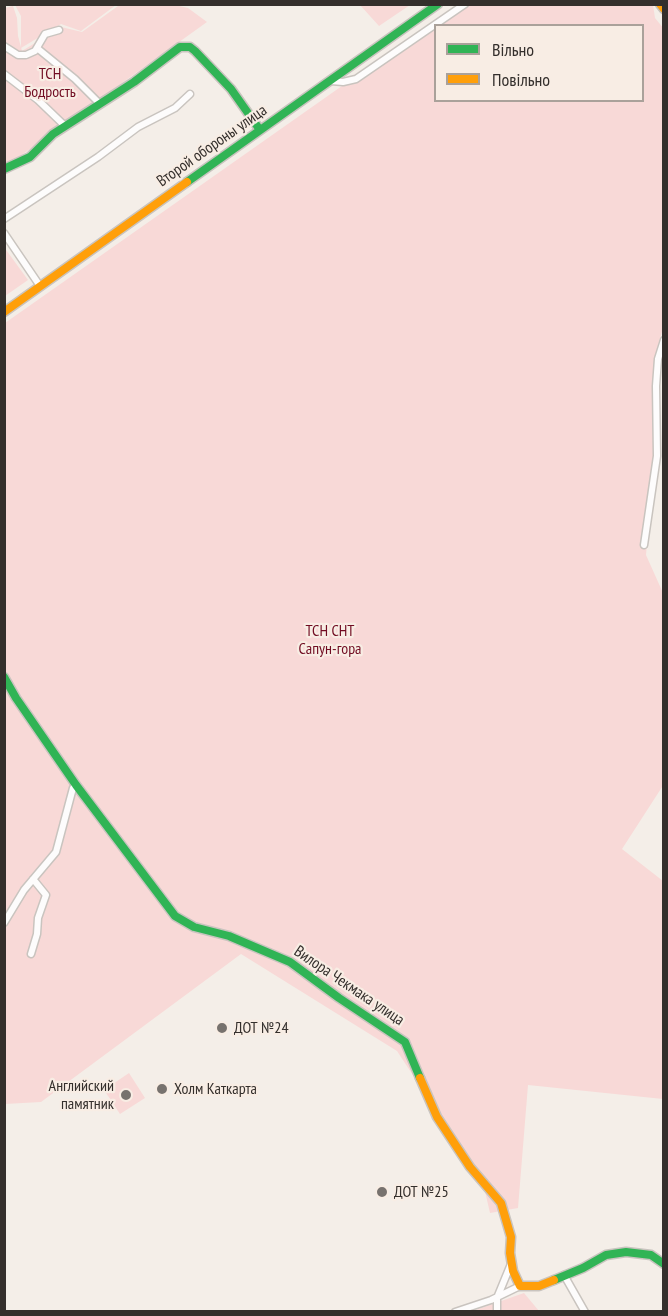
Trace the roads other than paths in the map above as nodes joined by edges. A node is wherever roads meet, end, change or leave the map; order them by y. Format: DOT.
graph roads {
  1 [pos="438,4"];
  2 [pos="465,4"];
  3 [pos="660,4"];
  4 [pos="663,9"];
  5 [pos="436,24"];
  6 [pos="434,25"];
  7 [pos="59,30"];
  8 [pos="4,46"];
  9 [pos="37,48"];
  10 [pos="4,74"];
  11 [pos="330,81"];
  12 [pos="190,94"];
  13 [pos="99,103"];
  14 [pos="65,126"];
  15 [pos="260,130"];
  16 [pos="4,170"];
  17 [pos="4,219"];
  18 [pos="4,233"];
  19 [pos="40,286"];
  20 [pos="4,312"];
  21 [pos="663,340"];
  22 [pos="644,545"];
  23 [pos="4,677"];
  24 [pos="76,785"];
  25 [pos="33,879"];
  26 [pos="4,923"];
  27 [pos="31,954"];
  28 [pos="511,1262"];
  29 [pos="663,1264"];
  30 [pos="564,1275"];
  31 [pos="520,1286"];
  32 [pos="496,1298"];
  33 [pos="455,1311"];
  34 [pos="497,1311"];
  35 [pos="585,1311"];
  1 -- 11 [label="street, Второй обороны улица"];
  2 -- 5 [label="street"];
  3 -- 4 [label="street"];
  6 -- 11 [label="street"];
  7 -- 9 [label="street"];
  8 -- 9 [label="street"];
  9 -- 13 [label="street"];
  10 -- 14 [label="street"];
  11 -- 15 [label="street, Второй обороны улица"];
  12 -- 17 [label="street"];
  13 -- 14 [label="street"];
  13 -- 15 [label="street"];
  14 -- 16 [label="street"];
  15 -- 19 [label="street, Второй обороны улица"];
  18 -- 19 [label="street"];
  19 -- 20 [label="street, Второй обороны улица"];
  21 -- 22 [label="street"];
  23 -- 24 [label="street, Вилора Чекмака улица"];
  24 -- 25 [label="street"];
  24 -- 28 [label="street, Вилора Чекмака улица"];
  25 -- 26 [label="street"];
  25 -- 27 [label="street"];
  28 -- 31 [label="street, Вилора Чекмака улица"];
  28 -- 32 [label="street"];
  29 -- 30 [label="street"];
  30 -- 31 [label="street"];
  30 -- 35 [label="street"];
  31 -- 32 [label="street"];
  32 -- 33 [label="street"];
  32 -- 34 [label="street"];
}
